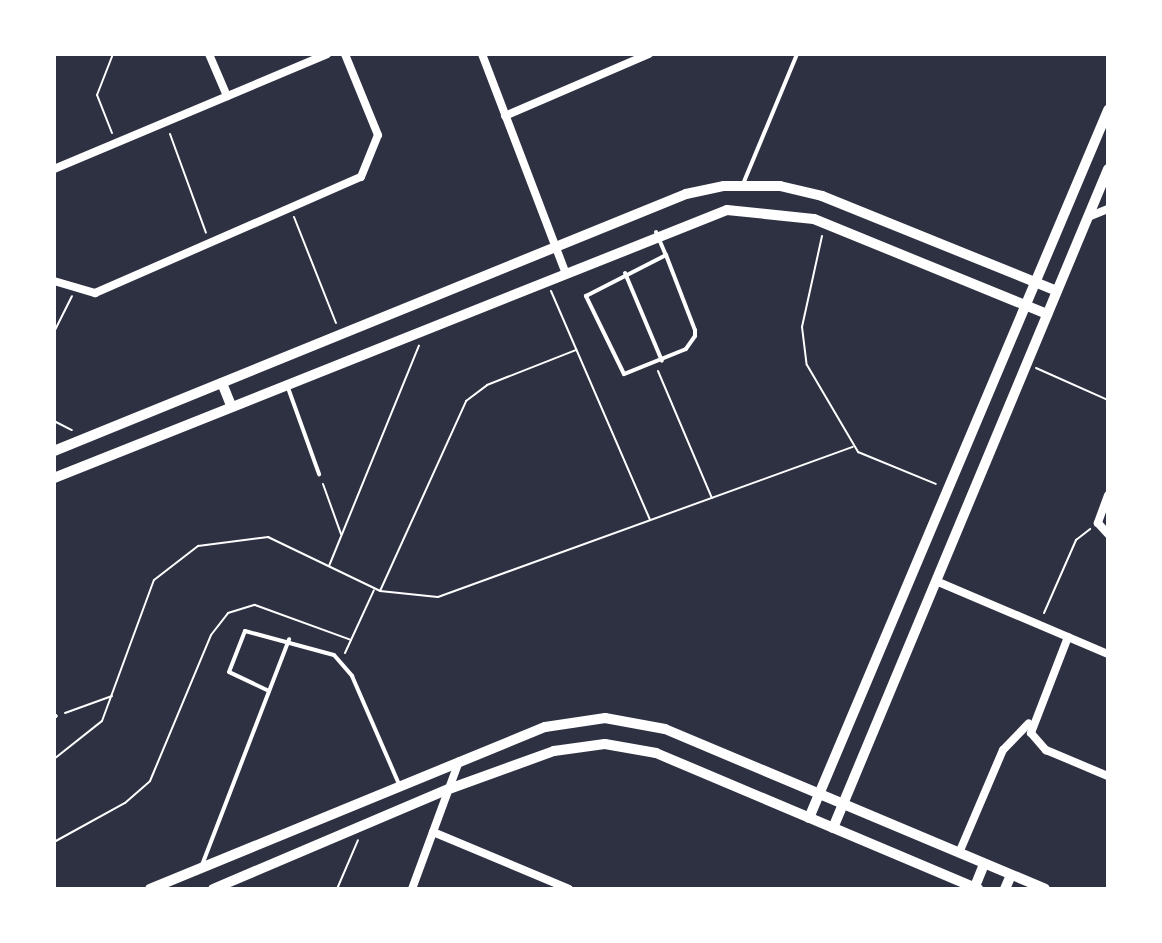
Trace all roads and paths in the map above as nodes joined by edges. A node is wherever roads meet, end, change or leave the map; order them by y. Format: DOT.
graph roads {
  1 [pos="113,54"];
  2 [pos="209,54"];
  3 [pos="327,54"];
  4 [pos="345,54"];
  5 [pos="482,54"];
  6 [pos="649,54"];
  7 [pos="797,54"];
  8 [pos="227,96"];
  9 [pos="1108,110"];
  10 [pos="505,116"];
  11 [pos="165,122"];
  12 [pos="117,142"];
  13 [pos="54,169"];
  14 [pos="1108,169"];
  15 [pos="743,184"];
  16 [pos="290,209"];
  17 [pos="1108,209"];
  18 [pos="1088,217"];
  19 [pos="825,223"];
  20 [pos="656,232"];
  21 [pos="210,243"];
  22 [pos="556,247"];
  23 [pos="666,255"];
  24 [pos="564,269"];
  25 [pos="625,273"];
  26 [pos="545,278"];
  27 [pos="54,281"];
  28 [pos="1036,282"];
  29 [pos="1057,291"];
  30 [pos="75,292"];
  31 [pos="1026,305"];
  32 [pos="1047,314"];
  33 [pos="428,325"];
  34 [pos="54,332"];
  35 [pos="340,335"];
  36 [pos="576,350"];
  37 [pos="662,361"];
  38 [pos="1027,363"];
  39 [pos="656,364"];
  40 [pos="222,383"];
  41 [pos="286,383"];
  42 [pos="1108,400"];
  43 [pos="231,405"];
  44 [pos="54,421"];
  45 [pos="88,438"];
  46 [pos="853,447"];
  47 [pos="54,451"];
  48 [pos="319,474"];
  49 [pos="54,478"];
  50 [pos="948,489"];
  51 [pos="1108,495"];
  52 [pos="712,499"];
  53 [pos="650,522"];
  54 [pos="1099,527"];
  55 [pos="1108,534"];
  56 [pos="342,535"];
  57 [pos="329,567"];
  58 [pos="936,581"];
  59 [pos="374,589"];
  60 [pos="380,591"];
  61 [pos="1039,624"];
  62 [pos="1068,637"];
  63 [pos="289,639"];
  64 [pos="351,640"];
  65 [pos="1108,654"];
  66 [pos="341,662"];
  67 [pos="269,691"];
  68 [pos="113,695"];
  69 [pos="55,716"];
  70 [pos="1029,723"];
  71 [pos="54,759"];
  72 [pos="459,761"];
  73 [pos="1108,776"];
  74 [pos="400,786"];
  75 [pos="449,789"];
  76 [pos="819,794"];
  77 [pos="843,804"];
  78 [pos="809,818"];
  79 [pos="365,825"];
  80 [pos="833,828"];
  81 [pos="433,832"];
  82 [pos="54,842"];
  83 [pos="959,853"];
  84 [pos="984,864"];
  85 [pos="201,868"];
  86 [pos="1011,875"];
  87 [pos="975,888"];
  88 [pos="150,889"];
  89 [pos="213,889"];
  90 [pos="337,889"];
  91 [pos="412,889"];
  92 [pos="569,889"];
  93 [pos="1005,889"];
  94 [pos="1045,889"];
  1 -- 12 [label="path"];
  2 -- 8 [label="street"];
  3 -- 8 [label="street"];
  4 -- 16 [label="street"];
  5 -- 10 [label="street"];
  6 -- 10 [label="street"];
  7 -- 15 [label="lane"];
  8 -- 11 [label="street"];
  9 -- 28 [label="street"];
  10 -- 22 [label="street"];
  11 -- 12 [label="street"];
  11 -- 21 [label="path"];
  12 -- 13 [label="street"];
  14 -- 18 [label="street"];
  15 -- 22 [label="street"];
  15 -- 28 [label="street"];
  16 -- 21 [label="street"];
  16 -- 35 [label="path"];
  17 -- 18 [label="street"];
  18 -- 29 [label="street"];
  19 -- 20 [label="street"];
  19 -- 31 [label="street"];
  19 -- 46 [label="path"];
  20 -- 23 [label="lane"];
  20 -- 24 [label="street"];
  21 -- 30 [label="street"];
  22 -- 24 [label="street"];
  22 -- 35 [label="street"];
  23 -- 25 [label="lane"];
  23 -- 37 [label="lane"];
  24 -- 26 [label="street"];
  25 -- 37 [label="lane"];
  25 -- 39 [label="lane"];
  26 -- 33 [label="street"];
  26 -- 36 [label="path"];
  27 -- 30 [label="street"];
  28 -- 29 [label="street"];
  28 -- 31 [label="street"];
  29 -- 32 [label="street"];
  30 -- 34 [label="path"];
  31 -- 32 [label="street"];
  31 -- 50 [label="street"];
  32 -- 38 [label="street"];
  33 -- 41 [label="street"];
  33 -- 56 [label="path"];
  35 -- 40 [label="street"];
  36 -- 53 [label="path"];
  36 -- 60 [label="path"];
  37 -- 39 [label="lane"];
  38 -- 42 [label="path"];
  38 -- 58 [label="street"];
  39 -- 52 [label="path"];
  40 -- 43 [label="street"];
  40 -- 45 [label="street"];
  41 -- 43 [label="street"];
  41 -- 48 [label="lane"];
  43 -- 49 [label="street"];
  44 -- 45 [label="path"];
  45 -- 47 [label="street"];
  46 -- 50 [label="path"];
  46 -- 52 [label="path"];
  48 -- 56 [label="path"];
  50 -- 76 [label="street"];
  51 -- 54 [label="street"];
  52 -- 53 [label="path"];
  53 -- 60 [label="path"];
  54 -- 55 [label="street"];
  54 -- 61 [label="path"];
  56 -- 57 [label="path"];
  57 -- 59 [label="path"];
  57 -- 68 [label="path"];
  58 -- 61 [label="street"];
  58 -- 77 [label="street"];
  59 -- 60 [label="path"];
  59 -- 64 [label="path"];
  61 -- 62 [label="street"];
  62 -- 65 [label="street"];
  62 -- 70 [label="street"];
  63 -- 66 [label="lane"];
  63 -- 67 [label="lane"];
  63 -- 67 [label="lane"];
  64 -- 66 [label="path"];
  64 -- 82 [label="path"];
  66 -- 74 [label="lane"];
  67 -- 85 [label="lane"];
  68 -- 69 [label="path"];
  68 -- 71 [label="path"];
  70 -- 73 [label="street"];
  70 -- 83 [label="street"];
  72 -- 74 [label="street"];
  72 -- 75 [label="street"];
  72 -- 76 [label="street"];
  74 -- 85 [label="street"];
  75 -- 78 [label="street"];
  75 -- 79 [label="street"];
  75 -- 81 [label="street"];
  76 -- 77 [label="street"];
  76 -- 78 [label="street"];
  77 -- 80 [label="street"];
  77 -- 83 [label="street"];
  78 -- 80 [label="street"];
  79 -- 89 [label="street"];
  79 -- 90 [label="path"];
  80 -- 87 [label="street"];
  81 -- 91 [label="street"];
  81 -- 92 [label="street"];
  83 -- 84 [label="street"];
  84 -- 86 [label="street"];
  84 -- 87 [label="street"];
  85 -- 88 [label="street"];
  86 -- 93 [label="street"];
  86 -- 94 [label="street"];
}
